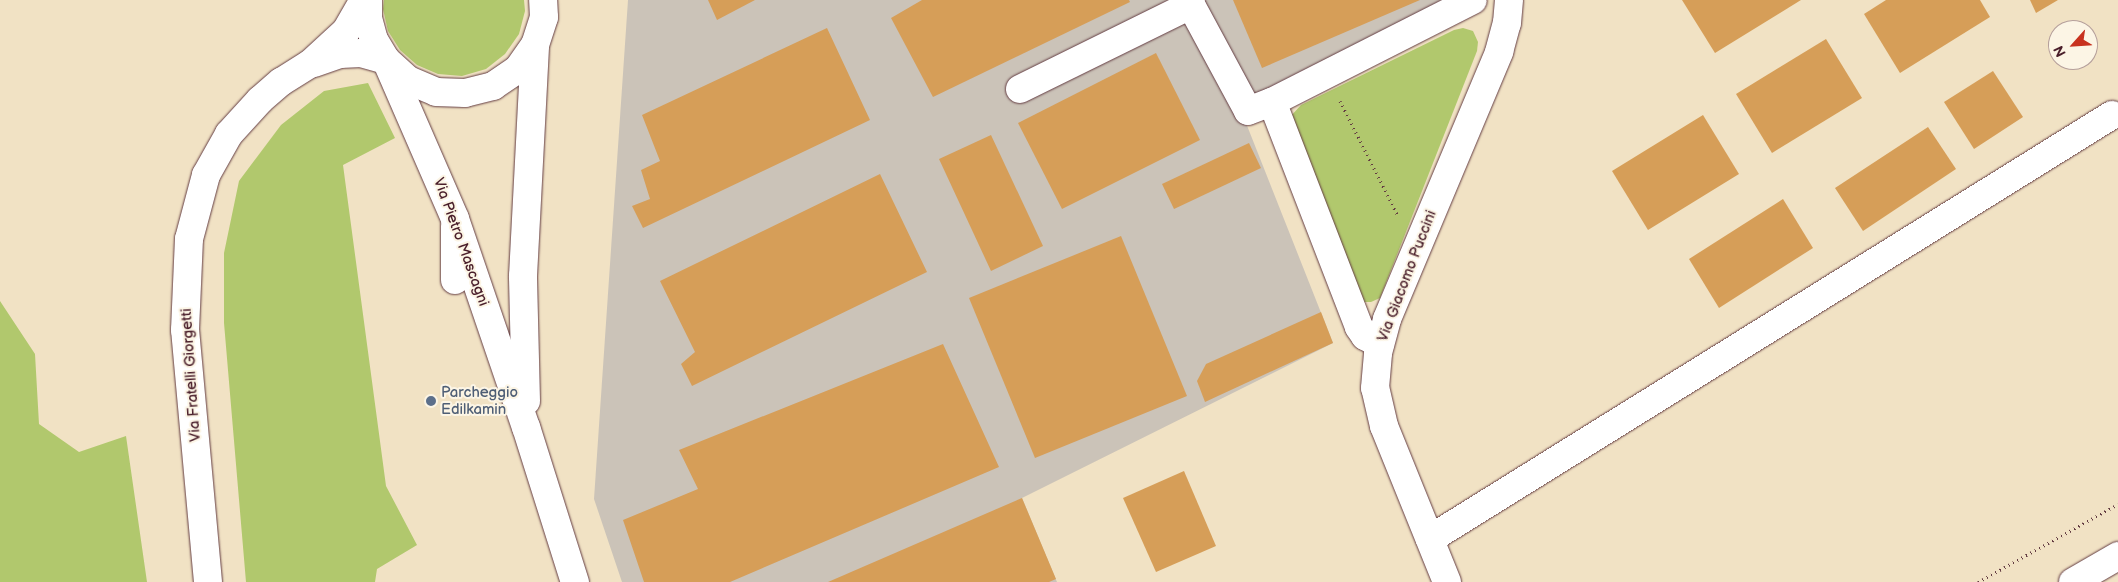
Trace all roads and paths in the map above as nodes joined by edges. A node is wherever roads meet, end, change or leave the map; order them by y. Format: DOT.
graph roads {
  1 [pos="366,0"];
  2 [pos="543,0"];
  3 [pos="1473,0"];
  4 [pos="1509,0"];
  5 [pos="535,45"];
  6 [pos="386,60"];
  7 [pos="310,64"];
  8 [pos="1327,74"];
  9 [pos="1020,89"];
  10 [pos="1272,102"];
  11 [pos="2112,115"];
  12 [pos="455,219"];
  13 [pos="1423,232"];
  14 [pos="455,280"];
  15 [pos="1379,349"];
  16 [pos="526,427"];
  17 [pos="2118,504"];
  18 [pos="1430,539"];
  19 [pos="2118,556"];
  20 [pos="208,582"];
  21 [pos="575,582"];
  22 [pos="1447,582"];
  23 [pos="1978,582"];
  24 [pos="2073,582"];
  1 -- 6 [label="street"];
  1 -- 7 [label="street, Via Fratelli Giorgetti"];
  2 -- 5 [label="street"];
  3 -- 8 [label="street"];
  4 -- 13 [label="street, Via Giacomo Puccini"];
  5 -- 6 [label="street"];
  5 -- 16 [label="street, Via Pietro Mascagni"];
  6 -- 7 [label="street, Via Fratelli Giorgetti"];
  6 -- 12 [label="street, Via Pietro Mascagni"];
  7 -- 20 [label="street, Via Fratelli Giorgetti"];
  8 -- 10 [label="street"];
  8 -- 13 [label="path"];
  9 -- 10 [label="street"];
  10 -- 15 [label="street"];
  11 -- 18 [label="street"];
  12 -- 14 [label="street"];
  12 -- 16 [label="street, Via Pietro Mascagni"];
  13 -- 15 [label="street, Via Giacomo Puccini"];
  15 -- 18 [label="street, Via Giacomo Puccini"];
  16 -- 21 [label="street, Via Pietro Mascagni"];
  17 -- 23 [label="path"];
  18 -- 22 [label="street, Via Giacomo Puccini"];
  19 -- 24 [label="street"];
}
